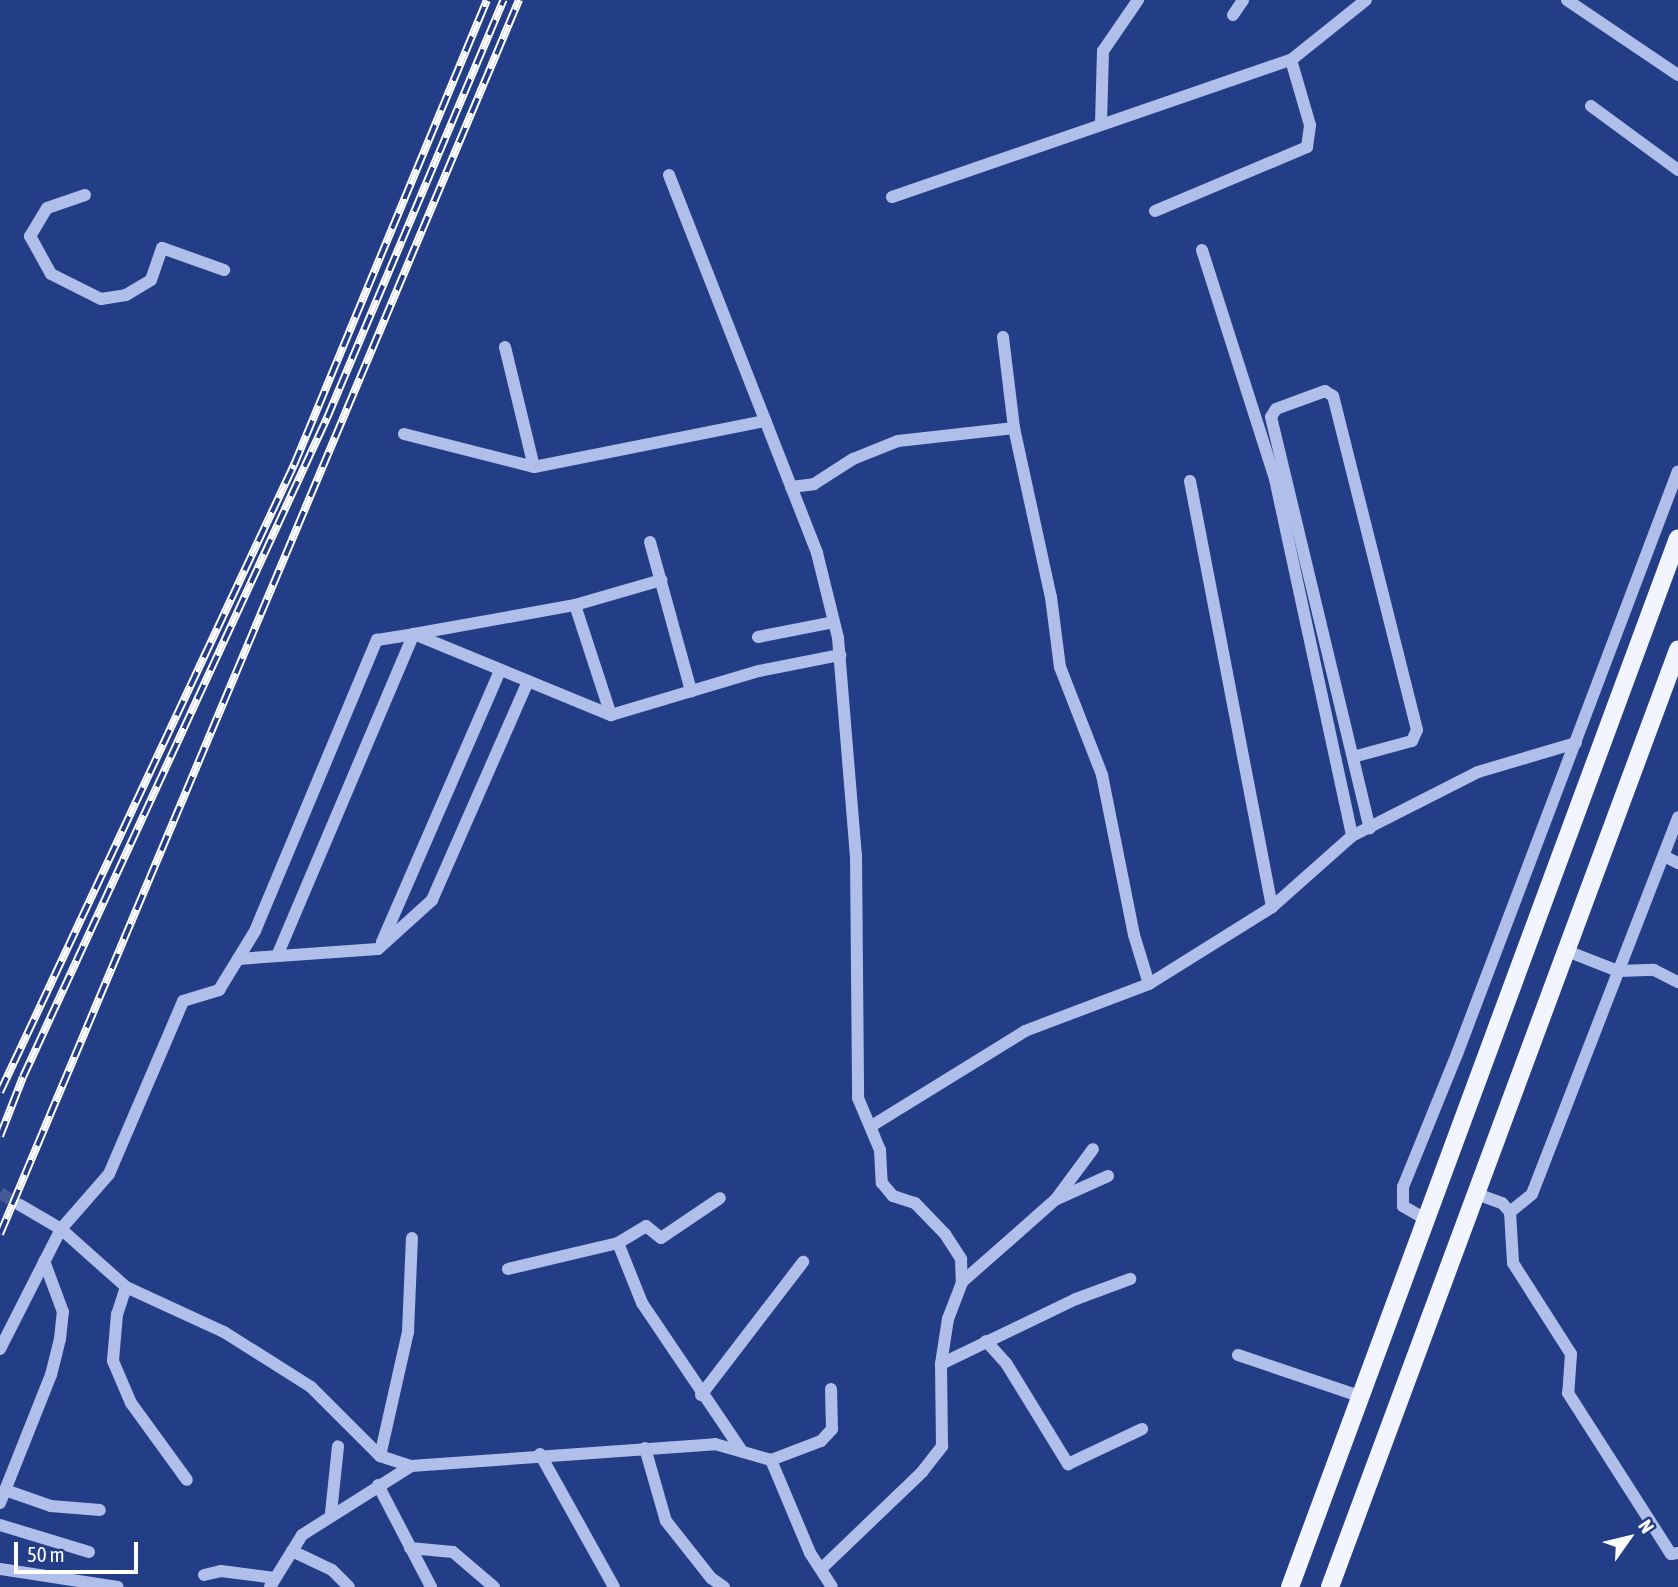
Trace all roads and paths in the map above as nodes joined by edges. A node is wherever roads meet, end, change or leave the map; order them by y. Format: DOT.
graph roads {
  1 [pos="1138,0"];
  2 [pos="1243,0"];
  3 [pos="1366,0"];
  4 [pos="1567,0"];
  5 [pos="1233,15"];
  6 [pos="1291,60"];
  7 [pos="1678,75"];
  8 [pos="1591,106"];
  9 [pos="1101,123"];
  10 [pos="1678,170"];
  11 [pos="669,175"];
  12 [pos="85,195"];
  13 [pos="892,197"];
  14 [pos="1155,211"];
  15 [pos="1202,250"];
  16 [pos="224,270"];
  17 [pos="1003,337"];
  18 [pos="505,346"];
  19 [pos="765,421"];
  20 [pos="1014,428"];
  21 [pos="404,434"];
  22 [pos="534,467"];
  23 [pos="1678,471"];
  24 [pos="1189,481"];
  25 [pos="791,487"];
  26 [pos="1678,538"];
  27 [pos="650,542"];
  28 [pos="661,580"];
  29 [pos="575,605"];
  30 [pos="834,622"];
  31 [pos="414,634"];
  32 [pos="758,637"];
  33 [pos="1678,650"];
  34 [pos="840,655"];
  35 [pos="500,670"];
  36 [pos="528,681"];
  37 [pos="691,691"];
  38 [pos="611,715"];
  39 [pos="1576,743"];
  40 [pos="1353,757"];
  41 [pos="1678,817"];
  42 [pos="1370,828"];
  43 [pos="1352,836"];
  44 [pos="1664,856"];
  45 [pos="1678,863"];
  46 [pos="1272,907"];
  47 [pos="378,949"];
  48 [pos="1567,951"];
  49 [pos="277,956"];
  50 [pos="238,958"];
  51 [pos="1618,971"];
  52 [pos="1678,982"];
  53 [pos="1149,984"];
  54 [pos="873,1125"];
  55 [pos="1093,1149"];
  56 [pos="1108,1176"];
  57 [pos="1474,1192"];
  58 [pos="720,1198"];
  59 [pos="1056,1199"];
  60 [pos="20,1205"];
  61 [pos="1510,1212"];
  62 [pos="1427,1220"];
  63 [pos="61,1229"];
  64 [pos="412,1238"];
  65 [pos="618,1243"];
  66 [pos="44,1261"];
  67 [pos="803,1262"];
  68 [pos="508,1269"];
  69 [pos="1130,1279"];
  70 [pos="962,1282"];
  71 [pos="126,1287"];
  72 [pos="986,1341"];
  73 [pos="0,1349"];
  74 [pos="1238,1355"];
  75 [pos="942,1364"];
  76 [pos="831,1389"];
  77 [pos="701,1395"];
  78 [pos="1359,1396"];
  79 [pos="1142,1429"];
  80 [pos="338,1446"];
  81 [pos="645,1448"];
  82 [pos="742,1451"];
  83 [pos="540,1454"];
  84 [pos="380,1457"];
  85 [pos="771,1461"];
  86 [pos="411,1466"];
  87 [pos="187,1480"];
  88 [pos="378,1485"];
  89 [pos="5,1490"];
  90 [pos="0,1503"];
  91 [pos="100,1510"];
  92 [pos="331,1513"];
  93 [pos="0,1525"];
  94 [pos="410,1548"];
  95 [pos="292,1551"];
  96 [pos="89,1552"];
  97 [pos="1678,1553"];
  98 [pos="0,1569"];
  99 [pos="821,1569"];
  100 [pos="204,1575"];
  101 [pos="273,1583"];
  102 [pos="1335,1585"];
  103 [pos="118,1587"];
  104 [pos="349,1587"];
  105 [pos="431,1587"];
  106 [pos="494,1587"];
  107 [pos="614,1587"];
  108 [pos="724,1587"];
  109 [pos="832,1587"];
  110 [pos="1290,1587"];
  1 -- 9 [label="street"];
  2 -- 5 [label="street"];
  3 -- 6 [label="street"];
  4 -- 7 [label="street"];
  6 -- 9 [label="street"];
  6 -- 14 [label="street"];
  8 -- 10 [label="street"];
  9 -- 13 [label="street"];
  11 -- 19 [label="street"];
  12 -- 16 [label="street"];
  15 -- 43 [label="street"];
  17 -- 20 [label="street"];
  18 -- 22 [label="street"];
  19 -- 22 [label="street"];
  19 -- 25 [label="street"];
  20 -- 25 [label="street"];
  20 -- 53 [label="street"];
  21 -- 22 [label="street"];
  23 -- 39 [label="street"];
  24 -- 46 [label="street"];
  25 -- 30 [label="street"];
  26 -- 62 [label="main road"];
  27 -- 28 [label="street"];
  28 -- 29 [label="street"];
  28 -- 37 [label="street"];
  29 -- 31 [label="street"];
  29 -- 38 [label="street"];
  30 -- 32 [label="street"];
  30 -- 34 [label="street"];
  31 -- 35 [label="street"];
  31 -- 49 [label="street"];
  31 -- 50 [label="street"];
  33 -- 48 [label="main road"];
  34 -- 37 [label="street"];
  34 -- 54 [label="street"];
  35 -- 36 [label="street"];
  35 -- 47 [label="street"];
  36 -- 38 [label="street"];
  36 -- 47 [label="street"];
  37 -- 38 [label="street"];
  39 -- 42 [label="street"];
  39 -- 62 [label="street"];
  40 -- 40 [label="street"];
  40 -- 42 [label="street"];
  41 -- 44 [label="street"];
  42 -- 43 [label="street"];
  43 -- 46 [label="street"];
  44 -- 45 [label="street"];
  44 -- 51 [label="street"];
  46 -- 53 [label="street"];
  47 -- 49 [label="street"];
  48 -- 51 [label="street"];
  48 -- 57 [label="main road"];
  49 -- 50 [label="street"];
  50 -- 63 [label="street"];
  51 -- 52 [label="street"];
  51 -- 61 [label="street"];
  53 -- 54 [label="street"];
  54 -- 70 [label="street"];
  55 -- 59 [label="street"];
  56 -- 59 [label="street"];
  57 -- 61 [label="street"];
  57 -- 102 [label="main road"];
  58 -- 65 [label="street"];
  59 -- 70 [label="street"];
  60 -- 63 [label="street"];
  61 -- 97 [label="street"];
  62 -- 78 [label="main road"];
  63 -- 66 [label="street"];
  63 -- 71 [label="street"];
  64 -- 84 [label="street"];
  65 -- 68 [label="street"];
  65 -- 77 [label="street"];
  66 -- 73 [label="street"];
  66 -- 89 [label="street"];
  67 -- 77 [label="street"];
  69 -- 72 [label="street"];
  70 -- 75 [label="street"];
  71 -- 84 [label="street"];
  71 -- 87 [label="street"];
  72 -- 75 [label="street"];
  72 -- 79 [label="street"];
  74 -- 78 [label="street"];
  75 -- 99 [label="street"];
  76 -- 85 [label="street"];
  77 -- 82 [label="street"];
  78 -- 110 [label="main road"];
  80 -- 92 [label="street"];
  81 -- 82 [label="street"];
  81 -- 83 [label="street"];
  81 -- 108 [label="street"];
  82 -- 85 [label="street"];
  83 -- 86 [label="street"];
  83 -- 107 [label="street"];
  84 -- 86 [label="street"];
  85 -- 99 [label="street"];
  86 -- 88 [label="street"];
  88 -- 92 [label="street"];
  88 -- 94 [label="street"];
  89 -- 90 [label="street"];
  89 -- 91 [label="street"];
  92 -- 95 [label="street"];
  93 -- 96 [label="street"];
  94 -- 105 [label="street"];
  94 -- 106 [label="street"];
  95 -- 101 [label="street"];
  95 -- 104 [label="street"];
  98 -- 103 [label="street"];
  99 -- 109 [label="street"];
  100 -- 101 [label="street"];
}
